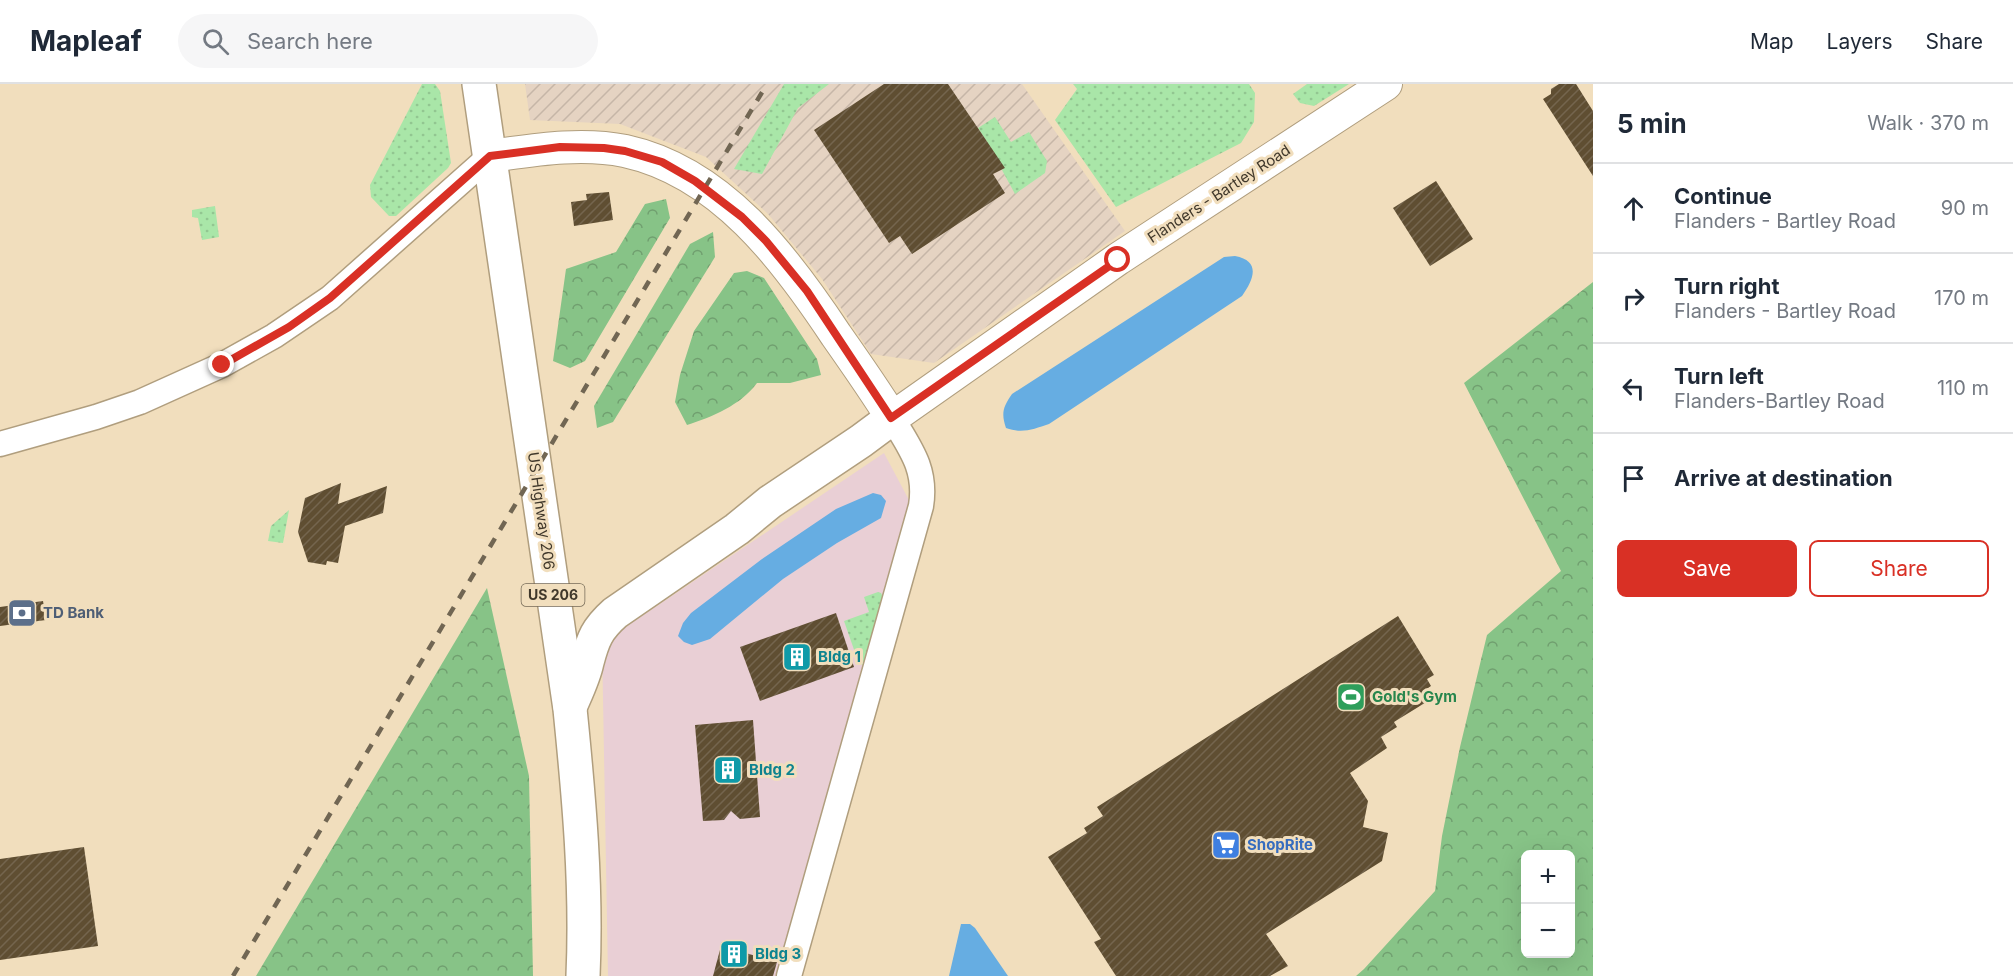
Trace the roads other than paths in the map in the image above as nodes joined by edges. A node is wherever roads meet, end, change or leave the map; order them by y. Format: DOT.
graph roads {
  1 [pos="479,84"];
  2 [pos="1386,84"];
  3 [pos="490,156"];
  4 [pos="891,418"];
  5 [pos="0,444"];
  6 [pos="570,709"];
  7 [pos="583,976"];
  8 [pos="789,976"];
  1 -- 3 [label="highway, US Highway 206 / US 206"];
  2 -- 4 [label="main road, Flanders - Bartley Road"];
  3 -- 4 [label="main road"];
  3 -- 5 [label="street"];
  3 -- 6 [label="highway, US Highway 206 / US 206"];
  4 -- 6 [label="highway"];
  4 -- 8 [label="street"];
  6 -- 7 [label="highway, US Highway 206 / US 206"];
}
